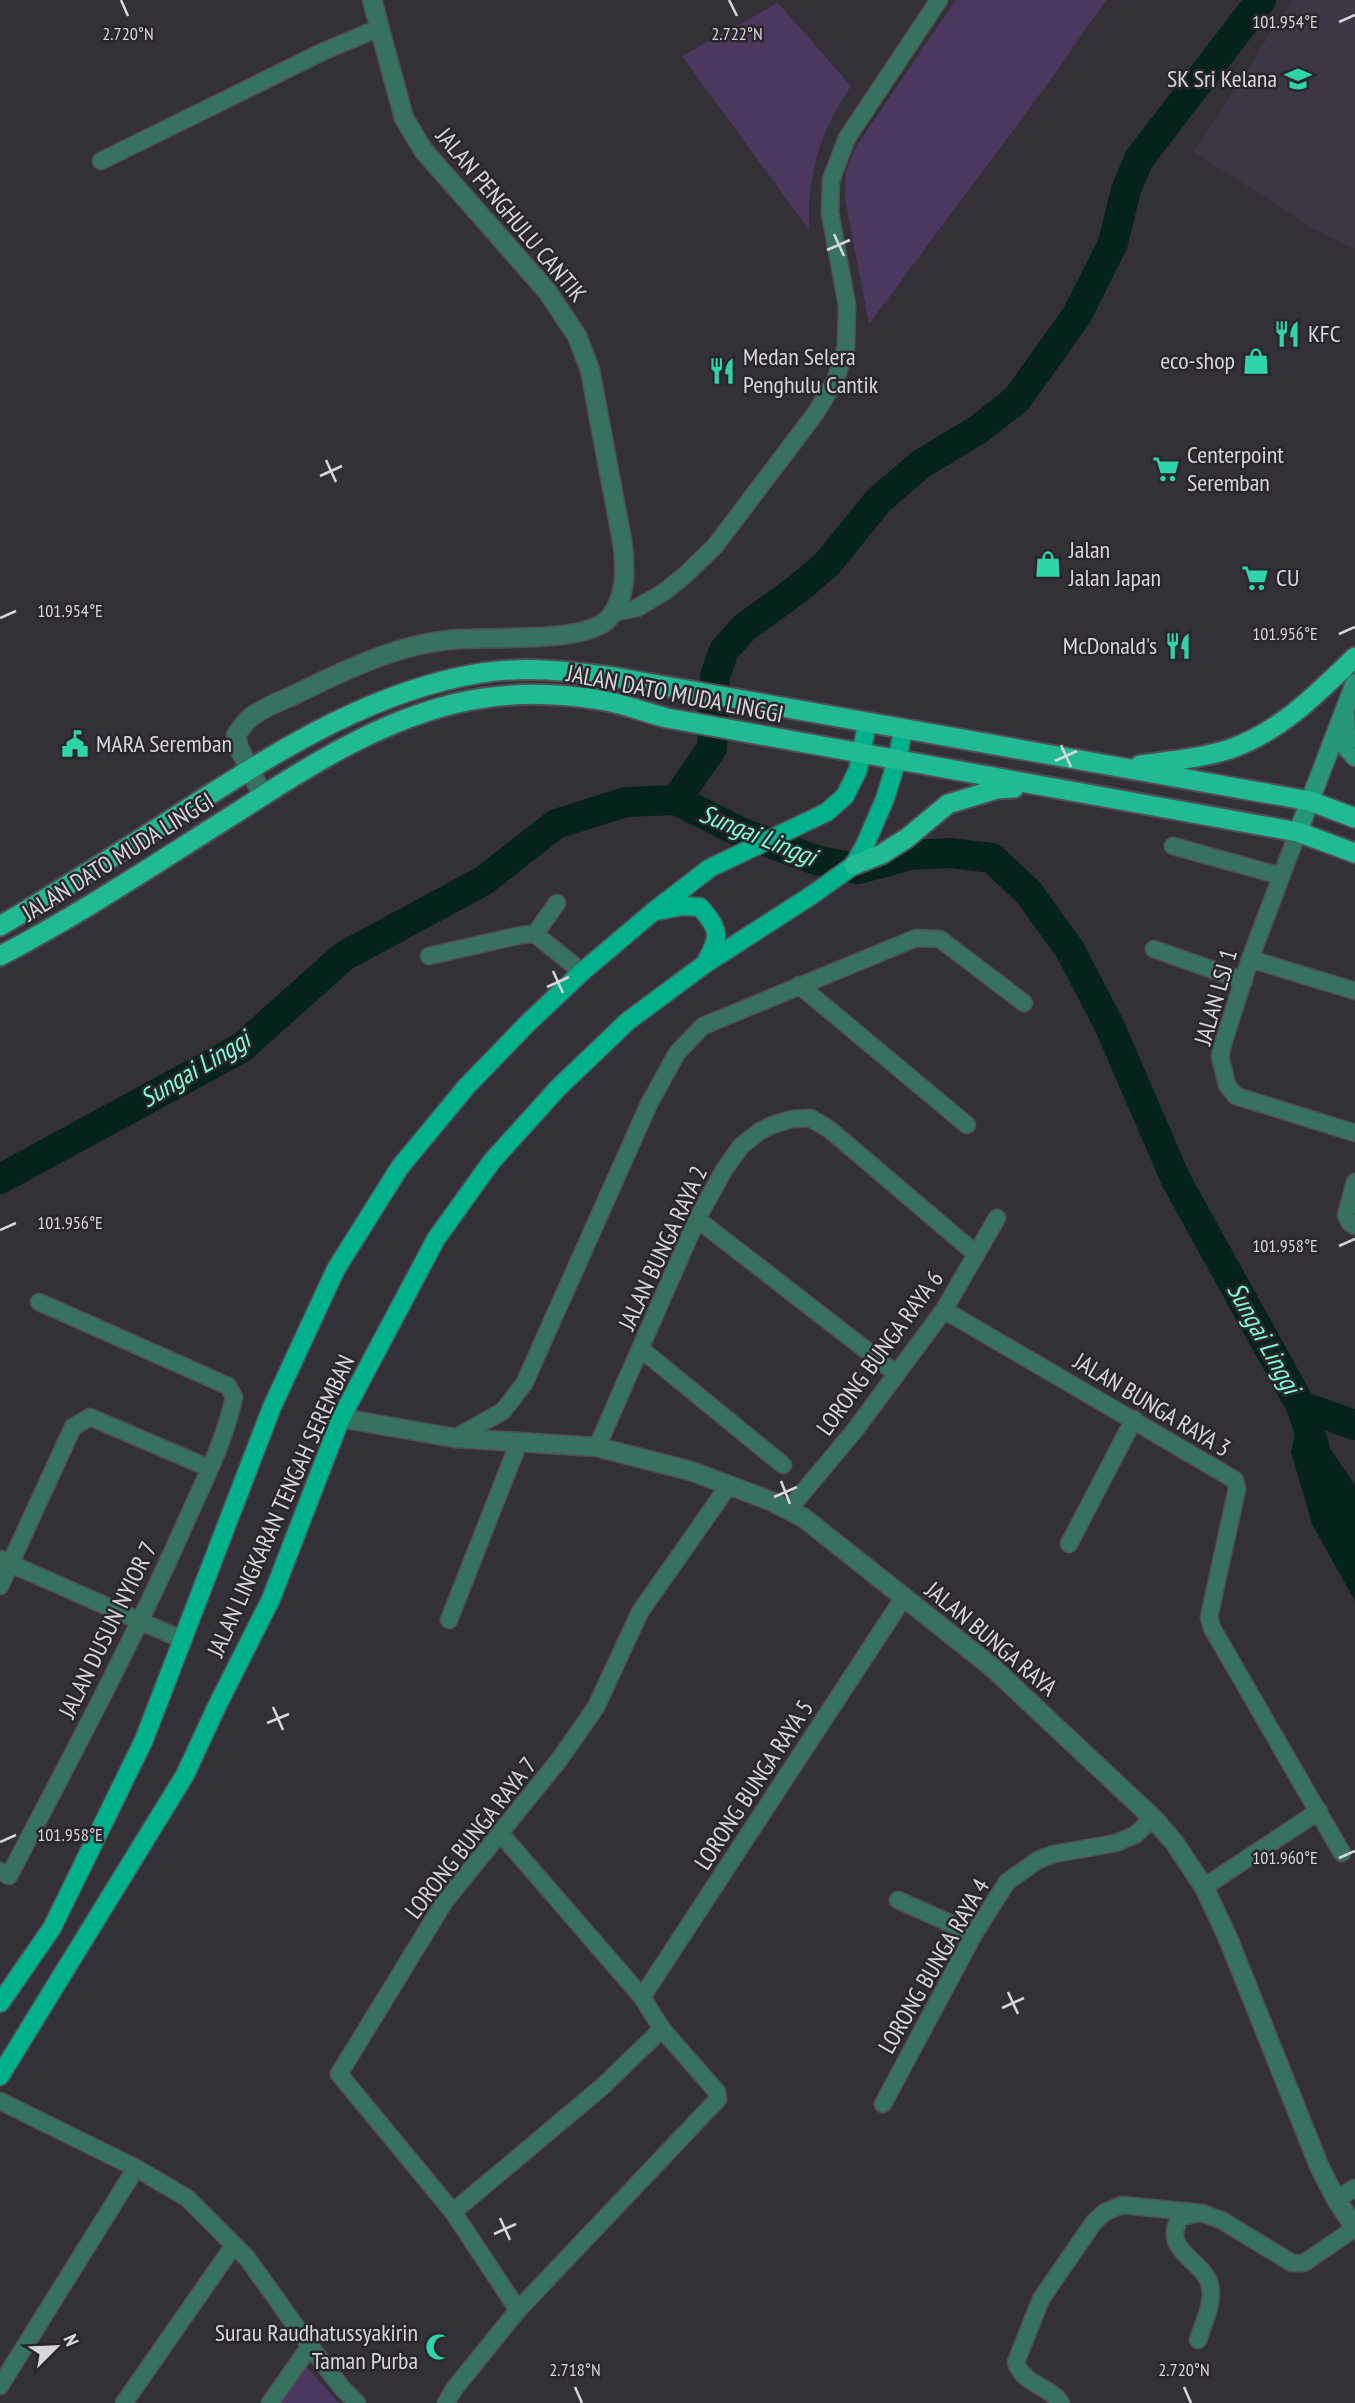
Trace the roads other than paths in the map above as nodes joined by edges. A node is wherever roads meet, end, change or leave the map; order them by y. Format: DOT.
graph roads {
  1 [pos="372,0"];
  2 [pos="939,0"];
  3 [pos="379,28"];
  4 [pos="101,161"];
  5 [pos="612,613"];
  6 [pos="1355,657"];
  7 [pos="1355,683"];
  8 [pos="1345,710"];
  9 [pos="867,724"];
  10 [pos="903,730"];
  11 [pos="862,754"];
  12 [pos="1355,757"];
  13 [pos="897,760"];
  14 [pos="1125,767"];
  15 [pos="249,769"];
  16 [pos="1047,788"];
  17 [pos="262,796"];
  18 [pos="1310,801"];
  19 [pos="1355,818"];
  20 [pos="1298,832"];
  21 [pos="1172,846"];
  22 [pos="1355,853"];
  23 [pos="854,864"];
  24 [pos="1281,876"];
  25 [pos="557,904"];
  26 [pos="654,911"];
  27 [pos="0,926"];
  28 [pos="534,934"];
  29 [pos="1154,949"];
  30 [pos="0,956"];
  31 [pos="429,956"];
  32 [pos="1250,959"];
  33 [pos="705,964"];
  34 [pos="582,972"];
  35 [pos="1244,981"];
  36 [pos="799,985"];
  37 [pos="1355,992"];
  38 [pos="1024,1003"];
  39 [pos="967,1125"];
  40 [pos="1355,1133"];
  41 [pos="1355,1182"];
  42 [pos="997,1218"];
  43 [pos="698,1219"];
  44 [pos="1351,1221"];
  45 [pos="976,1254"];
  46 [pos="39,1303"];
  47 [pos="944,1310"];
  48 [pos="641,1349"];
  49 [pos="897,1374"];
  50 [pos="341,1418"];
  51 [pos="1134,1419"];
  52 [pos="455,1438"];
  53 [pos="519,1442"];
  54 [pos="597,1447"];
  55 [pos="783,1465"];
  56 [pos="209,1468"];
  57 [pos="729,1485"];
  58 [pos="789,1509"];
  59 [pos="1069,1544"];
  60 [pos="6,1561"];
  61 [pos="0,1586"];
  62 [pos="904,1597"];
  63 [pos="449,1620"];
  64 [pos="141,1622"];
  65 [pos="183,1640"];
  66 [pos="1319,1811"];
  67 [pos="1153,1818"];
  68 [pos="500,1833"];
  69 [pos="1342,1853"];
  70 [pos="5,1874"];
  71 [pos="1205,1887"];
  72 [pos="898,1900"];
  73 [pos="974,1934"];
  74 [pos="642,1997"];
  75 [pos="0,2003"];
  76 [pos="662,2029"];
  77 [pos="0,2076"];
  78 [pos="0,2101"];
  79 [pos="883,2104"];
  80 [pos="136,2168"];
  81 [pos="1355,2188"];
  82 [pos="1336,2199"];
  83 [pos="453,2213"];
  84 [pos="1202,2213"];
  85 [pos="1355,2228"];
  86 [pos="234,2245"];
  87 [pos="518,2310"];
  88 [pos="1198,2340"];
  89 [pos="310,2346"];
  90 [pos="0,2386"];
  91 [pos="124,2403"];
  92 [pos="270,2403"];
  93 [pos="357,2403"];
  94 [pos="446,2403"];
  95 [pos="1061,2403"];
  1 -- 3 [label="street, JALAN PENGHULU CANTIK"];
  2 -- 5 [label="street"];
  3 -- 4 [label="street"];
  3 -- 5 [label="street, JALAN PENGHULU CANTIK"];
  5 -- 15 [label="street"];
  6 -- 14 [label="highway"];
  7 -- 8 [label="main road"];
  8 -- 12 [label="main road"];
  8 -- 18 [label="main road"];
  9 -- 10 [label="highway, JALAN DATO MUDA LINGGI"];
  9 -- 11 [label="main road, JALAN LINGKARAN TENGAH SEREMBAN"];
  9 -- 15 [label="highway, JALAN DATO MUDA LINGGI"];
  10 -- 13 [label="main road, JALAN LINGKARAN TENGAH SEREMBAN"];
  10 -- 14 [label="highway, JALAN DATO MUDA LINGGI"];
  11 -- 13 [label="highway, JALAN DATO MUDA LINGGI"];
  11 -- 17 [label="highway, JALAN DATO MUDA LINGGI"];
  11 -- 26 [label="main road, JALAN LINGKARAN TENGAH SEREMBAN"];
  13 -- 16 [label="highway, JALAN DATO MUDA LINGGI"];
  13 -- 23 [label="main road, JALAN LINGKARAN TENGAH SEREMBAN"];
  14 -- 18 [label="highway, JALAN DATO MUDA LINGGI"];
  15 -- 17 [label="street"];
  15 -- 27 [label="highway, JALAN DATO MUDA LINGGI"];
  16 -- 20 [label="highway, JALAN DATO MUDA LINGGI"];
  16 -- 23 [label="highway"];
  17 -- 30 [label="highway, JALAN DATO MUDA LINGGI"];
  18 -- 19 [label="highway, JALAN DATO MUDA LINGGI"];
  18 -- 20 [label="main road"];
  20 -- 22 [label="highway, JALAN DATO MUDA LINGGI"];
  20 -- 24 [label="street, JALAN LSJ 1"];
  21 -- 24 [label="street"];
  23 -- 33 [label="main road, JALAN LINGKARAN TENGAH SEREMBAN"];
  24 -- 32 [label="street, JALAN LSJ 1"];
  25 -- 28 [label="street"];
  26 -- 33 [label="main road"];
  26 -- 34 [label="main road, JALAN LINGKARAN TENGAH SEREMBAN"];
  28 -- 31 [label="street"];
  28 -- 34 [label="street"];
  29 -- 35 [label="street"];
  32 -- 35 [label="street, JALAN LSJ 1"];
  32 -- 37 [label="street"];
  33 -- 50 [label="main road, JALAN LINGKARAN TENGAH SEREMBAN"];
  34 -- 65 [label="main road, JALAN LINGKARAN TENGAH SEREMBAN"];
  35 -- 40 [label="street, JALAN LSJ 1"];
  36 -- 38 [label="street"];
  36 -- 39 [label="street"];
  36 -- 52 [label="street"];
  41 -- 44 [label="street"];
  42 -- 45 [label="street, LORONG BUNGA RAYA 6"];
  43 -- 45 [label="street, JALAN BUNGA RAYA 2"];
  43 -- 48 [label="street, JALAN BUNGA RAYA 2"];
  43 -- 49 [label="street"];
  45 -- 47 [label="street, LORONG BUNGA RAYA 6"];
  46 -- 56 [label="street, JALAN DUSUN NYIOR 7"];
  47 -- 49 [label="street, LORONG BUNGA RAYA 6"];
  47 -- 51 [label="street, JALAN BUNGA RAYA 3"];
  48 -- 54 [label="street, JALAN BUNGA RAYA 2"];
  48 -- 55 [label="street"];
  49 -- 58 [label="street, LORONG BUNGA RAYA 6"];
  50 -- 52 [label="street, JALAN BUNGA RAYA"];
  50 -- 77 [label="main road, JALAN LINGKARAN TENGAH SEREMBAN"];
  51 -- 59 [label="street"];
  51 -- 66 [label="street, JALAN BUNGA RAYA 3"];
  52 -- 53 [label="street, JALAN BUNGA RAYA"];
  53 -- 54 [label="street, JALAN BUNGA RAYA"];
  53 -- 63 [label="street"];
  54 -- 57 [label="street, JALAN BUNGA RAYA"];
  56 -- 60 [label="street"];
  56 -- 64 [label="street, JALAN DUSUN NYIOR 7"];
  57 -- 58 [label="street, JALAN BUNGA RAYA"];
  57 -- 68 [label="street, LORONG BUNGA RAYA 7"];
  58 -- 62 [label="street, JALAN BUNGA RAYA"];
  60 -- 61 [label="street"];
  60 -- 64 [label="street"];
  62 -- 67 [label="street, JALAN BUNGA RAYA"];
  62 -- 74 [label="street, LORONG BUNGA RAYA 5"];
  64 -- 65 [label="street"];
  64 -- 70 [label="street, JALAN DUSUN NYIOR 7"];
  65 -- 75 [label="main road, JALAN LINGKARAN TENGAH SEREMBAN"];
  66 -- 69 [label="street, JALAN BUNGA RAYA 3"];
  66 -- 71 [label="street"];
  67 -- 71 [label="street, JALAN BUNGA RAYA"];
  67 -- 73 [label="street, LORONG BUNGA RAYA 4"];
  68 -- 74 [label="street"];
  68 -- 83 [label="street, LORONG BUNGA RAYA 7"];
  71 -- 82 [label="street, JALAN BUNGA RAYA"];
  72 -- 73 [label="street"];
  73 -- 79 [label="street, LORONG BUNGA RAYA 4"];
  74 -- 76 [label="street"];
  76 -- 83 [label="street"];
  76 -- 87 [label="street"];
  78 -- 80 [label="street"];
  80 -- 86 [label="street"];
  80 -- 90 [label="street"];
  81 -- 82 [label="street"];
  82 -- 85 [label="street, JALAN BUNGA RAYA"];
  83 -- 87 [label="street, LORONG BUNGA RAYA 7"];
  84 -- 85 [label="street"];
  84 -- 88 [label="street"];
  84 -- 95 [label="street"];
  86 -- 89 [label="street"];
  86 -- 91 [label="street"];
  87 -- 94 [label="street"];
  89 -- 92 [label="street"];
  89 -- 93 [label="street"];
}
